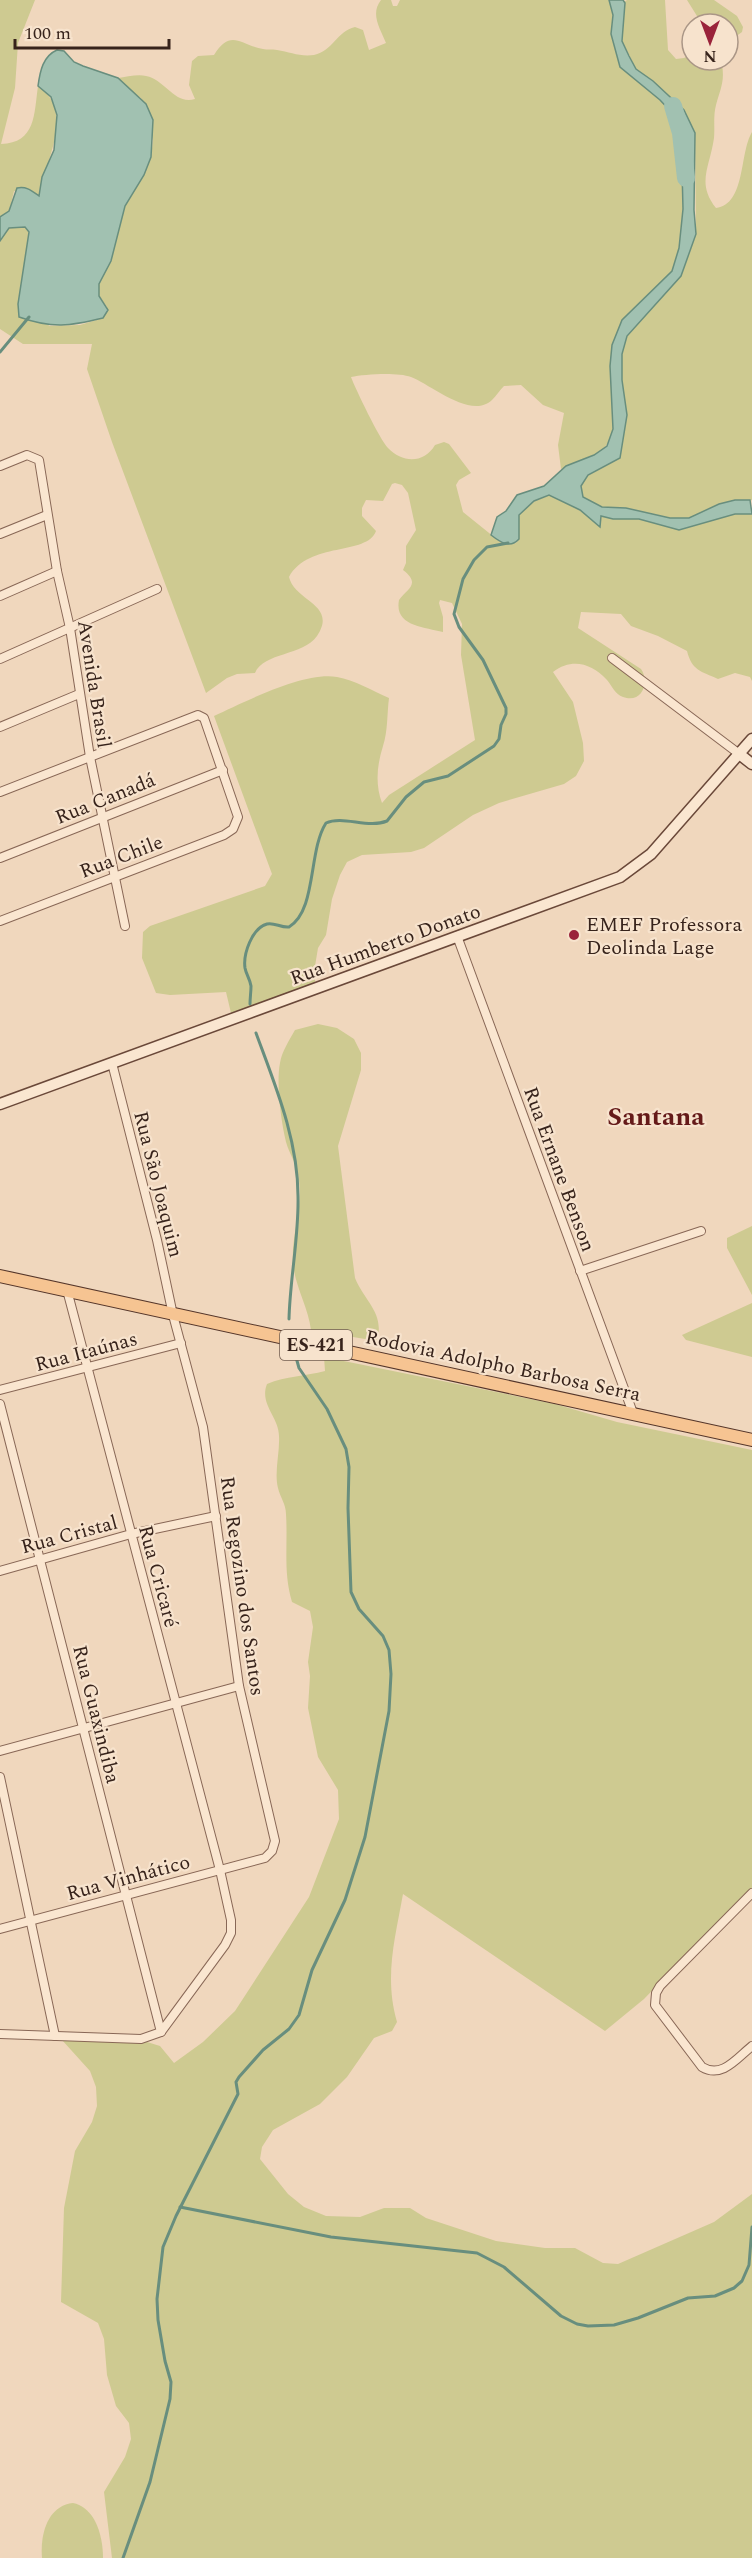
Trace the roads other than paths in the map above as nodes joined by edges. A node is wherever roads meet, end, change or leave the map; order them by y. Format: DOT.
graph roads {
  1 [pos="0,466"];
  2 [pos="47,515"];
  3 [pos="0,534"];
  4 [pos="57,571"];
  5 [pos="158,589"];
  6 [pos="0,596"];
  7 [pos="70,628"];
  8 [pos="612,657"];
  9 [pos="0,659"];
  10 [pos="79,694"];
  11 [pos="0,727"];
  12 [pos="752,739"];
  13 [pos="738,753"];
  14 [pos="90,757"];
  15 [pos="752,764"];
  16 [pos="223,770"];
  17 [pos="0,792"];
  18 [pos="102,817"];
  19 [pos="0,858"];
  20 [pos="115,875"];
  21 [pos="0,921"];
  22 [pos="125,926"];
  23 [pos="457,936"];
  24 [pos="112,1063"];
  25 [pos="0,1104"];
  26 [pos="700,1231"];
  27 [pos="580,1271"];
  28 [pos="0,1276"];
  29 [pos="67,1290"];
  30 [pos="173,1315"];
  31 [pos="181,1343"];
  32 [pos="87,1368"];
  33 [pos="0,1390"];
  34 [pos="0,1404"];
  35 [pos="633,1413"];
  36 [pos="752,1440"];
  37 [pos="216,1515"];
  38 [pos="131,1534"];
  39 [pos="39,1559"];
  40 [pos="0,1570"];
  41 [pos="239,1686"];
  42 [pos="175,1703"];
  43 [pos="84,1728"];
  44 [pos="0,1751"];
  45 [pos="0,1777"];
  46 [pos="265,1858"];
  47 [pos="219,1870"];
  48 [pos="752,1893"];
  49 [pos="125,1895"];
  50 [pos="30,1922"];
  51 [pos="0,1929"];
  52 [pos="161,2032"];
  53 [pos="0,2034"];
  54 [pos="55,2036"];
  55 [pos="752,2046"];
  1 -- 2 [label="street, Avenida Brasil"];
  2 -- 3 [label="street"];
  2 -- 4 [label="street, Avenida Brasil"];
  4 -- 6 [label="street"];
  4 -- 7 [label="street, Avenida Brasil"];
  5 -- 7 [label="street"];
  7 -- 9 [label="street"];
  7 -- 10 [label="street, Avenida Brasil"];
  8 -- 13 [label="street"];
  10 -- 11 [label="street"];
  10 -- 14 [label="street, Avenida Brasil"];
  12 -- 13 [label="main road, Rua Humberto Donato"];
  13 -- 15 [label="main road"];
  13 -- 23 [label="main road, Rua Humberto Donato"];
  14 -- 16 [label="street"];
  14 -- 17 [label="street"];
  14 -- 18 [label="street, Avenida Brasil"];
  16 -- 18 [label="street, Rua Canadá"];
  16 -- 20 [label="street, Rua Chile"];
  18 -- 19 [label="street, Rua Canadá"];
  18 -- 20 [label="street, Avenida Brasil"];
  20 -- 21 [label="street, Rua Chile"];
  20 -- 22 [label="street, Avenida Brasil"];
  23 -- 24 [label="main road, Rua Humberto Donato"];
  23 -- 27 [label="street, Rua Ernane Benson"];
  24 -- 25 [label="main road, Rua Humberto Donato"];
  24 -- 30 [label="street, Rua São Joaquim"];
  26 -- 27 [label="street"];
  27 -- 35 [label="street, Rua Ernane Benson"];
  28 -- 29 [label="main road, Rodovia Adolpho Barbosa Serra / ES-421"];
  29 -- 30 [label="main road, Rodovia Adolpho Barbosa Serra / ES-421"];
  29 -- 32 [label="street, Rua Cricaré"];
  30 -- 31 [label="street, Rua Regozino dos Santos"];
  30 -- 35 [label="main road, Rodovia Adolpho Barbosa Serra / ES-421"];
  31 -- 32 [label="street, Rua Itaúnas"];
  31 -- 37 [label="street, Rua Regozino dos Santos"];
  32 -- 33 [label="street, Rua Itaúnas"];
  32 -- 38 [label="street, Rua Cricaré"];
  34 -- 39 [label="street, Rua Guaxindiba"];
  35 -- 36 [label="main road, Rodovia Adolpho Barbosa Serra / ES-421"];
  37 -- 38 [label="street, Rua Cristal"];
  37 -- 41 [label="street, Rua Regozino dos Santos"];
  38 -- 39 [label="street, Rua Cristal"];
  38 -- 42 [label="street, Rua Cricaré"];
  39 -- 40 [label="street, Rua Cristal"];
  39 -- 43 [label="street, Rua Guaxindiba"];
  41 -- 42 [label="street"];
  41 -- 46 [label="street, Rua Regozino dos Santos"];
  42 -- 43 [label="street"];
  42 -- 47 [label="street, Rua Cricaré"];
  43 -- 44 [label="street"];
  43 -- 49 [label="street, Rua Guaxindiba"];
  45 -- 50 [label="street"];
  46 -- 47 [label="street, Rua Vinhático"];
  47 -- 49 [label="street, Rua Vinhático"];
  47 -- 52 [label="street, Rua Cricaré"];
  48 -- 55 [label="street"];
  49 -- 50 [label="street, Rua Vinhático"];
  49 -- 52 [label="street, Rua Guaxindiba"];
  50 -- 51 [label="street, Rua Vinhático"];
  50 -- 54 [label="street"];
  52 -- 54 [label="street"];
  53 -- 54 [label="street"];
}
